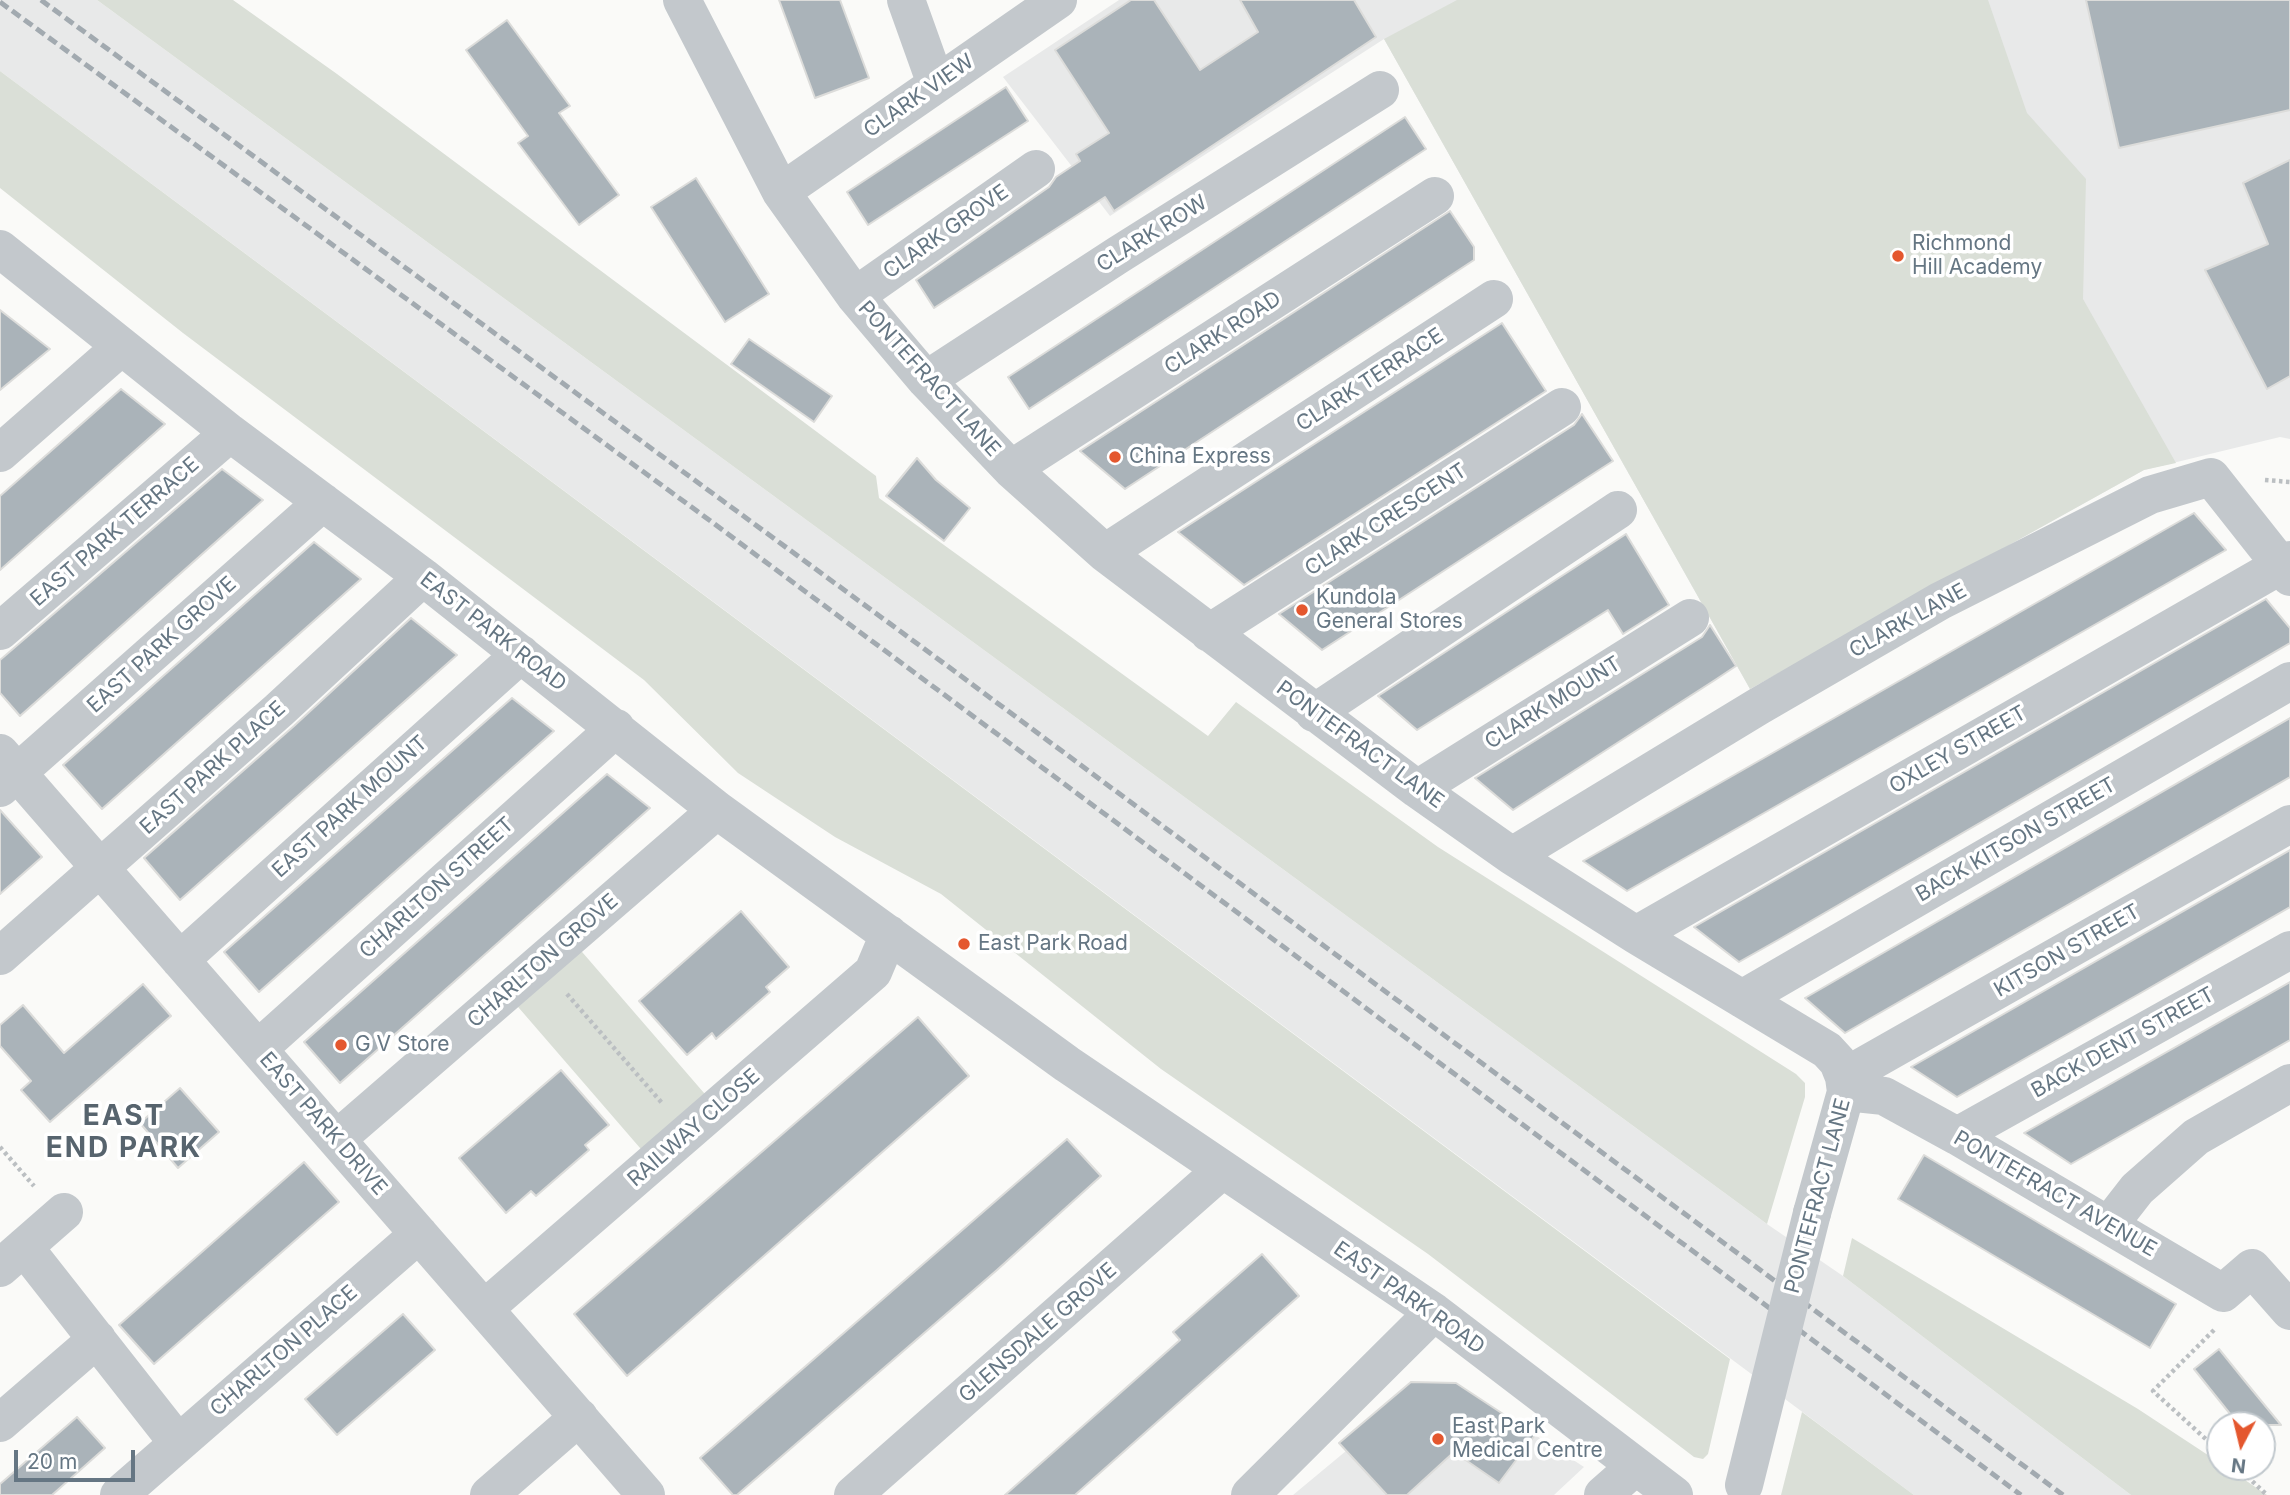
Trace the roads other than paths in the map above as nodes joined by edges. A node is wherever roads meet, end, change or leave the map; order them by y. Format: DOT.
graph roads {
  1 [pos="682,0"];
  2 [pos="906,0"];
  3 [pos="1048,3"];
  4 [pos="936,84"];
  5 [pos="1380,90"];
  6 [pos="1037,169"];
  7 [pos="781,192"];
  8 [pos="1435,196"];
  9 [pos="0,248"];
  10 [pos="855,296"];
  11 [pos="1494,299"];
  12 [pos="121,347"];
  13 [pos="926,380"];
  14 [pos="1562,407"];
  15 [pos="230,433"];
  16 [pos="2,448"];
  17 [pos="1011,469"];
  18 [pos="323,502"];
  19 [pos="1618,510"];
  20 [pos="1105,553"];
  21 [pos="2287,568"];
  22 [pos="423,577"];
  23 [pos="1690,618"];
  24 [pos="0,631"];
  25 [pos="1209,634"];
  26 [pos="520,654"];
  27 [pos="2290,681"];
  28 [pos="1314,713"];
  29 [pos="616,728"];
  30 [pos="6,771"];
  31 [pos="1417,789"];
  32 [pos="717,810"];
  33 [pos="2290,824"];
  34 [pos="1512,856"];
  35 [pos="101,869"];
  36 [pos="888,934"];
  37 [pos="1636,935"];
  38 [pos="2290,950"];
  39 [pos="0,956"];
  40 [pos="180,960"];
  41 [pos="1742,999"];
  42 [pos="258,1049"];
  43 [pos="2290,1083"];
  44 [pos="1845,1084"];
  45 [pos="1956,1136"];
  46 [pos="337,1139"];
  47 [pos="1222,1170"];
  48 [pos="64,1212"];
  49 [pos="2109,1225"];
  50 [pos="418,1234"];
  51 [pos="12,1257"];
  52 [pos="484,1309"];
  53 [pos="2290,1311"];
  54 [pos="1434,1312"];
  55 [pos="97,1339"];
  56 [pos="579,1417"];
  57 [pos="0,1423"];
  58 [pos="178,1443"];
  59 [pos="1636,1466"];
  60 [pos="1744,1490"];
  61 [pos="119,1495"];
  62 [pos="489,1495"];
  63 [pos="646,1495"];
  64 [pos="853,1495"];
  65 [pos="1250,1495"];
  66 [pos="1603,1495"];
  67 [pos="1674,1495"];
  1 -- 7 [label="street, PONTEFRACT LANE"];
  2 -- 4 [label="street"];
  3 -- 4 [label="street, CLARK VIEW"];
  4 -- 7 [label="street, CLARK VIEW"];
  5 -- 13 [label="street, CLARK ROW"];
  6 -- 10 [label="street, CLARK GROVE"];
  7 -- 10 [label="street, PONTEFRACT LANE"];
  8 -- 17 [label="street, CLARK ROAD"];
  9 -- 12 [label="street, EAST PARK ROAD"];
  10 -- 13 [label="street, PONTEFRACT LANE"];
  11 -- 20 [label="street, CLARK TERRACE"];
  12 -- 15 [label="street, EAST PARK ROAD"];
  12 -- 16 [label="street"];
  13 -- 17 [label="street, PONTEFRACT LANE"];
  14 -- 25 [label="street, CLARK CRESCENT"];
  15 -- 18 [label="street, EAST PARK ROAD"];
  15 -- 24 [label="street, EAST PARK TERRACE"];
  17 -- 20 [label="street, PONTEFRACT LANE"];
  18 -- 22 [label="street, EAST PARK ROAD"];
  18 -- 30 [label="street, EAST PARK GROVE"];
  19 -- 28 [label="street"];
  20 -- 25 [label="street, PONTEFRACT LANE"];
  21 -- 34 [label="street, CLARK LANE"];
  21 -- 37 [label="street, OXLEY STREET"];
  22 -- 26 [label="street, EAST PARK ROAD"];
  22 -- 35 [label="street, EAST PARK PLACE"];
  23 -- 31 [label="street, CLARK MOUNT"];
  25 -- 28 [label="street, PONTEFRACT LANE"];
  26 -- 29 [label="street, EAST PARK ROAD"];
  26 -- 40 [label="street, EAST PARK MOUNT"];
  27 -- 41 [label="street, BACK KITSON STREET"];
  28 -- 31 [label="street, PONTEFRACT LANE"];
  29 -- 32 [label="street, EAST PARK ROAD"];
  29 -- 42 [label="street, CHARLTON STREET"];
  30 -- 35 [label="street, EAST PARK DRIVE"];
  31 -- 34 [label="street, PONTEFRACT LANE"];
  32 -- 36 [label="street, EAST PARK ROAD"];
  32 -- 46 [label="street, CHARLTON GROVE"];
  33 -- 44 [label="street, KITSON STREET"];
  34 -- 37 [label="street, PONTEFRACT LANE"];
  35 -- 39 [label="street, EAST PARK PLACE"];
  35 -- 40 [label="street, EAST PARK DRIVE"];
  36 -- 47 [label="street, EAST PARK ROAD"];
  36 -- 52 [label="street, RAILWAY CLOSE"];
  37 -- 41 [label="street, PONTEFRACT LANE"];
  38 -- 45 [label="street, BACK DENT STREET"];
  40 -- 42 [label="street, EAST PARK DRIVE"];
  41 -- 44 [label="street, PONTEFRACT LANE"];
  42 -- 46 [label="street, EAST PARK DRIVE"];
  43 -- 49 [label="street"];
  44 -- 45 [label="street, PONTEFRACT AVENUE"];
  44 -- 60 [label="street, PONTEFRACT LANE, bridge"];
  45 -- 49 [label="street, PONTEFRACT AVENUE"];
  46 -- 50 [label="street, EAST PARK DRIVE"];
  47 -- 54 [label="street, EAST PARK ROAD"];
  47 -- 64 [label="street, GLENSDALE GROVE"];
  48 -- 51 [label="street"];
  49 -- 53 [label="street, PONTEFRACT AVENUE"];
  50 -- 52 [label="street, EAST PARK DRIVE"];
  50 -- 58 [label="street, CHARLTON PLACE"];
  51 -- 55 [label="street"];
  52 -- 56 [label="street, EAST PARK DRIVE"];
  54 -- 59 [label="street, EAST PARK ROAD"];
  54 -- 65 [label="street"];
  55 -- 57 [label="street"];
  55 -- 58 [label="street"];
  56 -- 62 [label="street"];
  56 -- 63 [label="street, EAST PARK DRIVE"];
  58 -- 61 [label="street, CHARLTON PLACE"];
  59 -- 66 [label="street"];
  59 -- 67 [label="street, EAST PARK ROAD"];
}
